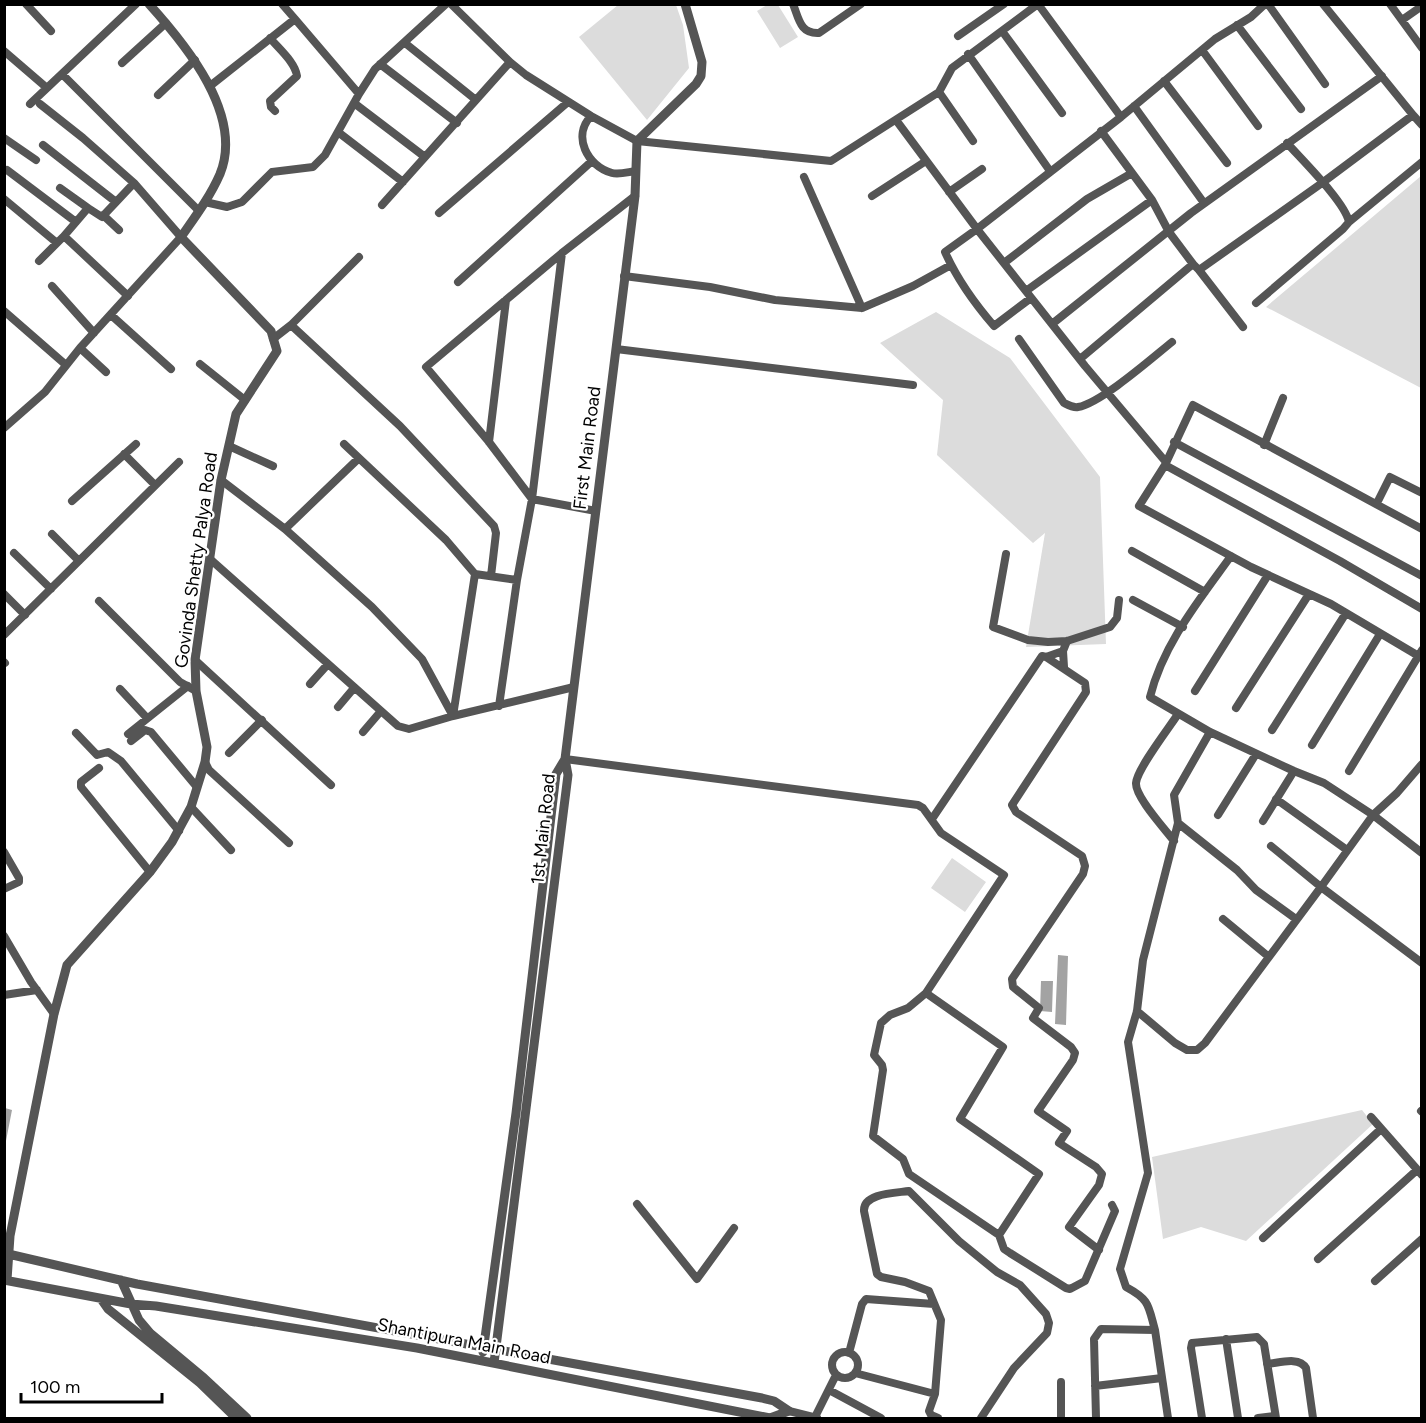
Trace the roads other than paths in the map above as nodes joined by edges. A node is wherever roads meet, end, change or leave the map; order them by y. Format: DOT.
graph roads {
  1 [pos="26,4"];
  2 [pos="136,4"];
  3 [pos="149,4"];
  4 [pos="282,4"];
  5 [pos="449,4"];
  6 [pos="685,4"];
  7 [pos="793,4"];
  8 [pos="861,4"];
  9 [pos="1004,4"];
  10 [pos="1038,4"];
  11 [pos="1267,4"];
  12 [pos="1323,4"];
  13 [pos="1390,4"];
  14 [pos="1422,6"];
  15 [pos="295,19"];
  16 [pos="1402,21"];
  17 [pos="166,23"];
  18 [pos="1237,26"];
  19 [pos="51,31"];
  20 [pos="1002,31"];
  21 [pos="958,36"];
  22 [pos="270,38"];
  23 [pos="405,43"];
  24 [pos="1422,48"];
  25 [pos="1202,50"];
  26 [pos="4,51"];
  27 [pos="968,54"];
  28 [pos="195,60"];
  29 [pos="510,62"];
  30 [pos="122,63"];
  31 [pos="380,64"];
  32 [pos="62,74"];
  33 [pos="1382,76"];
  34 [pos="1164,81"];
  35 [pos="1324,84"];
  36 [pos="210,86"];
  37 [pos="47,88"];
  38 [pos="939,93"];
  39 [pos="359,94"];
  40 [pos="158,95"];
  41 [pos="476,100"];
  42 [pos="568,102"];
  43 [pos="354,103"];
  44 [pos="30,104"];
  45 [pos="40,105"];
  46 [pos="1134,106"];
  47 [pos="1301,109"];
  48 [pos="275,111"];
  49 [pos="1062,113"];
  50 [pos="1413,115"];
  51 [pos="591,116"];
  52 [pos="1121,117"];
  53 [pos="896,120"];
  54 [pos="456,123"];
  55 [pos="1422,125"];
  56 [pos="1258,126"];
  57 [pos="1101,131"];
  58 [pos="338,132"];
  59 [pos="4,138"];
  60 [pos="637,141"];
  61 [pos="973,141"];
  62 [pos="1287,143"];
  63 [pos="43,145"];
  64 [pos="425,157"];
  65 [pos="36,160"];
  66 [pos="592,161"];
  67 [pos="926,161"];
  68 [pos="1422,162"];
  69 [pos="1227,163"];
  70 [pos="982,169"];
  71 [pos="7,170"];
  72 [pos="636,171"];
  73 [pos="1050,171"];
  74 [pos="1132,173"];
  75 [pos="804,177"];
  76 [pos="403,182"];
  77 [pos="134,183"];
  78 [pos="1323,183"];
  79 [pos="60,188"];
  80 [pos="949,192"];
  81 [pos="635,196"];
  82 [pos="872,196"];
  83 [pos="4,199"];
  84 [pos="1152,200"];
  85 [pos="116,202"];
  86 [pos="206,202"];
  87 [pos="1204,203"];
  88 [pos="382,205"];
  89 [pos="88,208"];
  90 [pos="199,211"];
  91 [pos="439,213"];
  92 [pos="103,215"];
  93 [pos="76,222"];
  94 [pos="1349,222"];
  95 [pos="977,229"];
  96 [pos="119,230"];
  97 [pos="1169,232"];
  98 [pos="64,236"];
  99 [pos="182,237"];
  100 [pos="57,243"];
  101 [pos="562,253"];
  102 [pos="359,256"];
  103 [pos="39,261"];
  104 [pos="1004,263"];
  105 [pos="951,266"];
  106 [pos="1196,267"];
  107 [pos="624,276"];
  108 [pos="458,282"];
  109 [pos="52,286"];
  110 [pos="1029,295"];
  111 [pos="128,296"];
  112 [pos="506,300"];
  113 [pos="1256,303"];
  114 [pos="862,308"];
  115 [pos="4,311"];
  116 [pos="111,315"];
  117 [pos="1052,324"];
  118 [pos="291,325"];
  119 [pos="1243,327"];
  120 [pos="94,333"];
  121 [pos="273,339"];
  122 [pos="1019,339"];
  123 [pos="1172,342"];
  124 [pos="80,348"];
  125 [pos="616,349"];
  126 [pos="1080,359"];
  127 [pos="200,364"];
  128 [pos="66,365"];
  129 [pos="171,369"];
  130 [pos="106,372"];
  131 [pos="913,386"];
  132 [pos="1107,392"];
  133 [pos="1283,398"];
  134 [pos="245,400"];
  135 [pos="6,425"];
  136 [pos="489,442"];
  137 [pos="1174,442"];
  138 [pos="136,444"];
  139 [pos="344,444"];
  140 [pos="1264,445"];
  141 [pos="229,446"];
  142 [pos="124,454"];
  143 [pos="359,458"];
  144 [pos="179,462"];
  145 [pos="1165,463"];
  146 [pos="273,466"];
  147 [pos="221,480"];
  148 [pos="155,485"];
  149 [pos="1422,493"];
  150 [pos="532,499"];
  151 [pos="72,501"];
  152 [pos="1377,503"];
  153 [pos="596,511"];
  154 [pos="285,529"];
  155 [pos="1422,529"];
  156 [pos="52,534"];
  157 [pos="1132,551"];
  158 [pos="14,553"];
  159 [pos="1006,554"];
  160 [pos="1231,556"];
  161 [pos="210,559"];
  162 [pos="78,561"];
  163 [pos="475,574"];
  164 [pos="1268,574"];
  165 [pos="491,576"];
  166 [pos="1422,576"];
  167 [pos="517,580"];
  168 [pos="51,589"];
  169 [pos="1205,592"];
  170 [pos="4,594"];
  171 [pos="1309,594"];
  172 [pos="99,600"];
  173 [pos="1119,600"];
  174 [pos="1133,600"];
  175 [pos="1422,609"];
  176 [pos="1346,613"];
  177 [pos="25,615"];
  178 [pos="1183,627"];
  179 [pos="4,634"];
  180 [pos="1380,634"];
  181 [pos="1067,640"];
  182 [pos="1063,651"];
  183 [pos="1420,655"];
  184 [pos="1046,657"];
  185 [pos="195,660"];
  186 [pos="328,664"];
  187 [pos="1064,667"];
  188 [pos="310,684"];
  189 [pos="574,687"];
  190 [pos="192,688"];
  191 [pos="354,688"];
  192 [pos="120,689"];
  193 [pos="1195,691"];
  194 [pos="338,706"];
  195 [pos="499,706"];
  196 [pos="1236,708"];
  197 [pos="381,711"];
  198 [pos="1178,714"];
  199 [pos="453,716"];
  200 [pos="147,718"];
  201 [pos="262,720"];
  202 [pos="1272,730"];
  203 [pos="363,732"];
  204 [pos="1210,732"];
  205 [pos="76,734"];
  206 [pos="1312,745"];
  207 [pos="229,753"];
  208 [pos="1256,754"];
  209 [pos="565,759"];
  210 [pos="206,762"];
  211 [pos="1422,764"];
  212 [pos="99,768"];
  213 [pos="1294,771"];
  214 [pos="1349,771"];
  215 [pos="331,785"];
  216 [pos="196,786"];
  217 [pos="1276,799"];
  218 [pos="191,807"];
  219 [pos="1218,815"];
  220 [pos="1372,815"];
  221 [pos="932,819"];
  222 [pos="1263,821"];
  223 [pos="1178,823"];
  224 [pos="179,831"];
  225 [pos="1174,841"];
  226 [pos="289,843"];
  227 [pos="1271,846"];
  228 [pos="231,850"];
  229 [pos="1347,850"];
  230 [pos="4,852"];
  231 [pos="1422,853"];
  232 [pos="150,872"];
  233 [pos="1321,887"];
  234 [pos="4,889"];
  235 [pos="1223,919"];
  236 [pos="1296,920"];
  237 [pos="4,936"];
  238 [pos="7,946"];
  239 [pos="1269,957"];
  240 [pos="1422,963"];
  241 [pos="38,990"];
  242 [pos="926,993"];
  243 [pos="4,995"];
  244 [pos="1137,1011"];
  245 [pos="54,1014"];
  246 [pos="1371,1117"];
  247 [pos="1382,1129"];
  248 [pos="1419,1172"];
  249 [pos="637,1204"];
  250 [pos="1112,1205"];
  251 [pos="734,1228"];
  252 [pos="999,1235"];
  253 [pos="1263,1238"];
  254 [pos="1422,1239"];
  255 [pos="1099,1250"];
  256 [pos="7,1253"];
  257 [pos="1318,1259"];
  258 [pos="6,1280"];
  259 [pos="121,1280"];
  260 [pos="1375,1281"];
  261 [pos="101,1299"];
  262 [pos="131,1304"];
  263 [pos="934,1304"];
  264 [pos="1155,1330"];
  265 [pos="1226,1339"];
  266 [pos="484,1347"];
  267 [pos="496,1349"];
  268 [pos="849,1353"];
  269 [pos="482,1360"];
  270 [pos="494,1363"];
  271 [pos="1267,1364"];
  272 [pos="855,1373"];
  273 [pos="836,1375"];
  274 [pos="1162,1378"];
  275 [pos="1060,1382"];
  276 [pos="1095,1386"];
  277 [pos="829,1390"];
  278 [pos="935,1394"];
  279 [pos="789,1411"];
  280 [pos="1276,1417"];
  281 [pos="816,1418"];
  282 [pos="236,1419"];
  283 [pos="248,1419"];
  284 [pos="880,1419"];
  285 [pos="938,1419"];
  286 [pos="981,1419"];
  287 [pos="1061,1419"];
  288 [pos="1096,1419"];
  289 [pos="1168,1419"];
  290 [pos="1202,1419"];
  291 [pos="1239,1419"];
  292 [pos="1258,1419"];
  293 [pos="1313,1419"];
  1 -- 19 [label="street"];
  2 -- 32 [label="street"];
  3 -- 17 [label="street"];
  4 -- 15 [label="street"];
  5 -- 23 [label="street"];
  5 -- 29 [label="street"];
  6 -- 60 [label="street"];
  7 -- 8 [label="street"];
  9 -- 21 [label="street"];
  10 -- 20 [label="street"];
  10 -- 52 [label="street"];
  11 -- 18 [label="street"];
  11 -- 35 [label="street"];
  12 -- 33 [label="street"];
  13 -- 16 [label="street"];
  14 -- 16 [label="street"];
  15 -- 22 [label="street"];
  15 -- 39 [label="street"];
  16 -- 24 [label="street"];
  17 -- 28 [label="street"];
  17 -- 30 [label="street"];
  18 -- 25 [label="street"];
  18 -- 47 [label="street"];
  20 -- 27 [label="street"];
  20 -- 49 [label="street"];
  22 -- 36 [label="street"];
  22 -- 48 [label="street"];
  23 -- 31 [label="street"];
  23 -- 41 [label="street"];
  25 -- 34 [label="street"];
  25 -- 56 [label="street"];
  26 -- 37 [label="street"];
  27 -- 38 [label="street"];
  27 -- 73 [label="street"];
  28 -- 36 [label="street"];
  28 -- 40 [label="street"];
  29 -- 41 [label="street"];
  29 -- 42 [label="street"];
  31 -- 39 [label="street"];
  31 -- 54 [label="street"];
  32 -- 37 [label="street"];
  32 -- 90 [label="street"];
  33 -- 50 [label="street"];
  33 -- 62 [label="street"];
  34 -- 46 [label="street"];
  34 -- 69 [label="street"];
  36 -- 86 [label="street"];
  37 -- 44 [label="street"];
  38 -- 53 [label="street"];
  38 -- 61 [label="street"];
  39 -- 43 [label="street"];
  41 -- 54 [label="street"];
  42 -- 51 [label="street"];
  42 -- 91 [label="street"];
  43 -- 58 [label="street"];
  43 -- 64 [label="street"];
  45 -- 77 [label="street"];
  46 -- 52 [label="street"];
  46 -- 87 [label="street"];
  50 -- 55 [label="street"];
  50 -- 78 [label="street"];
  51 -- 60 [label="street"];
  51 -- 66 [label="street"];
  52 -- 57 [label="street"];
  53 -- 60 [label="street"];
  53 -- 67 [label="street"];
  54 -- 64 [label="street"];
  57 -- 73 [label="street"];
  57 -- 74 [label="street"];
  58 -- 76 [label="street"];
  58 -- 86 [label="street"];
  59 -- 65 [label="street"];
  60 -- 72 [label="street, First Main Road"];
  62 -- 78 [label="street"];
  62 -- 87 [label="street"];
  63 -- 85 [label="street"];
  64 -- 76 [label="street"];
  66 -- 72 [label="street"];
  66 -- 108 [label="street"];
  67 -- 80 [label="street"];
  67 -- 82 [label="street"];
  68 -- 94 [label="street"];
  70 -- 80 [label="street"];
  71 -- 93 [label="street"];
  72 -- 81 [label="street, First Main Road"];
  73 -- 95 [label="street"];
  74 -- 84 [label="street"];
  74 -- 104 [label="street"];
  75 -- 114 [label="street"];
  76 -- 88 [label="street"];
  77 -- 85 [label="street"];
  77 -- 99 [label="street"];
  78 -- 94 [label="street"];
  78 -- 106 [label="street"];
  79 -- 89 [label="street"];
  80 -- 95 [label="street"];
  81 -- 101 [label="street"];
  81 -- 107 [label="street, First Main Road"];
  83 -- 100 [label="street"];
  84 -- 97 [label="street"];
  84 -- 110 [label="street"];
  85 -- 92 [label="street"];
  86 -- 90 [label="street"];
  87 -- 97 [label="street"];
  89 -- 92 [label="street"];
  89 -- 93 [label="street"];
  90 -- 99 [label="street"];
  92 -- 96 [label="street"];
  93 -- 98 [label="street"];
  94 -- 113 [label="street"];
  95 -- 104 [label="street"];
  95 -- 105 [label="street"];
  97 -- 106 [label="street"];
  97 -- 117 [label="street"];
  98 -- 100 [label="street"];
  98 -- 111 [label="street"];
  99 -- 111 [label="street"];
  99 -- 121 [label="street"];
  100 -- 103 [label="street"];
  101 -- 112 [label="street"];
  101 -- 150 [label="street"];
  102 -- 118 [label="street"];
  104 -- 110 [label="street"];
  105 -- 110 [label="street"];
  105 -- 114 [label="street"];
  106 -- 119 [label="street"];
  106 -- 126 [label="street"];
  107 -- 114 [label="street"];
  107 -- 125 [label="street, First Main Road"];
  109 -- 120 [label="street"];
  110 -- 117 [label="street"];
  111 -- 116 [label="street"];
  112 -- 136 [label="street"];
  112 -- 136 [label="street"];
  115 -- 128 [label="street"];
  116 -- 120 [label="street"];
  116 -- 129 [label="street"];
  117 -- 126 [label="street"];
  118 -- 121 [label="street"];
  118 -- 165 [label="street"];
  120 -- 124 [label="street"];
  121 -- 134 [label="street, Govinda Shetty Palya Road"];
  122 -- 132 [label="street"];
  123 -- 132 [label="street"];
  124 -- 128 [label="street"];
  124 -- 130 [label="street"];
  125 -- 131 [label="street"];
  125 -- 153 [label="street, First Main Road"];
  126 -- 132 [label="street"];
  127 -- 134 [label="street"];
  128 -- 135 [label="street"];
  132 -- 145 [label="street"];
  133 -- 140 [label="street"];
  134 -- 141 [label="street, Govinda Shetty Palya Road"];
  136 -- 150 [label="street"];
  137 -- 140 [label="street"];
  137 -- 145 [label="street"];
  137 -- 166 [label="street"];
  138 -- 142 [label="street"];
  139 -- 143 [label="street"];
  140 -- 152 [label="street"];
  141 -- 146 [label="street"];
  141 -- 147 [label="street, Govinda Shetty Palya Road"];
  142 -- 148 [label="street"];
  142 -- 151 [label="street"];
  143 -- 154 [label="street"];
  143 -- 163 [label="street"];
  144 -- 148 [label="street"];
  145 -- 160 [label="street"];
  145 -- 175 [label="street"];
  147 -- 154 [label="street"];
  147 -- 161 [label="street, Govinda Shetty Palya Road"];
  148 -- 162 [label="street"];
  149 -- 152 [label="street"];
  150 -- 153 [label="street"];
  150 -- 167 [label="street"];
  152 -- 155 [label="street"];
  153 -- 189 [label="street, First Main Road"];
  154 -- 199 [label="street"];
  156 -- 162 [label="street"];
  157 -- 169 [label="street"];
  158 -- 168 [label="street"];
  159 -- 181 [label="street"];
  160 -- 164 [label="street"];
  160 -- 169 [label="street"];
  161 -- 185 [label="street, Govinda Shetty Palya Road"];
  161 -- 186 [label="street"];
  162 -- 168 [label="street"];
  163 -- 165 [label="street"];
  163 -- 199 [label="street"];
  164 -- 171 [label="street"];
  164 -- 193 [label="street"];
  165 -- 167 [label="street"];
  167 -- 195 [label="street"];
  168 -- 177 [label="street"];
  169 -- 178 [label="street"];
  170 -- 177 [label="street"];
  171 -- 176 [label="street"];
  171 -- 196 [label="street"];
  172 -- 190 [label="street"];
  173 -- 181 [label="street"];
  174 -- 178 [label="street"];
  176 -- 180 [label="street"];
  176 -- 202 [label="street"];
  177 -- 179 [label="street"];
  178 -- 198 [label="street"];
  180 -- 183 [label="street"];
  180 -- 206 [label="street"];
  181 -- 182 [label="street"];
  182 -- 184 [label="street"];
  182 -- 187 [label="street"];
  183 -- 214 [label="street"];
  184 -- 187 [label="street"];
  184 -- 221 [label="street"];
  185 -- 190 [label="street, Govinda Shetty Palya Road"];
  185 -- 201 [label="street"];
  186 -- 188 [label="street"];
  186 -- 191 [label="street"];
  187 -- 255 [label="street"];
  189 -- 195 [label="street"];
  189 -- 209 [label="street, First Main Road"];
  190 -- 200 [label="street"];
  190 -- 210 [label="street, Govinda Shetty Palya Road"];
  191 -- 194 [label="street"];
  191 -- 197 [label="street"];
  192 -- 200 [label="street"];
  195 -- 199 [label="street"];
  197 -- 199 [label="street"];
  197 -- 203 [label="street"];
  198 -- 204 [label="street"];
  198 -- 225 [label="street"];
  200 -- 216 [label="street"];
  201 -- 207 [label="street"];
  201 -- 215 [label="street"];
  204 -- 208 [label="street"];
  204 -- 223 [label="street"];
  205 -- 224 [label="street"];
  208 -- 213 [label="street"];
  208 -- 219 [label="street"];
  209 -- 221 [label="street"];
  209 -- 266 [label="street, 1st Main Road"];
  209 -- 267 [label="street, 1st Main Road"];
  210 -- 216 [label="street, Govinda Shetty Palya Road"];
  210 -- 226 [label="street"];
  211 -- 220 [label="street"];
  212 -- 232 [label="street"];
  213 -- 217 [label="street"];
  213 -- 220 [label="street"];
  216 -- 218 [label="street, Govinda Shetty Palya Road"];
  217 -- 222 [label="street"];
  217 -- 229 [label="street"];
  218 -- 224 [label="street, Govinda Shetty Palya Road"];
  218 -- 228 [label="street"];
  220 -- 229 [label="street"];
  220 -- 231 [label="street"];
  221 -- 242 [label="street"];
  223 -- 225 [label="street"];
  223 -- 236 [label="street"];
  224 -- 232 [label="street, Govinda Shetty Palya Road"];
  225 -- 244 [label="street"];
  227 -- 233 [label="street"];
  229 -- 233 [label="street"];
  230 -- 234 [label="street"];
  232 -- 245 [label="street, Govinda Shetty Palya Road"];
  233 -- 236 [label="street"];
  233 -- 240 [label="street"];
  235 -- 239 [label="street"];
  236 -- 239 [label="street"];
  237 -- 238 [label="street"];
  238 -- 241 [label="street"];
  239 -- 244 [label="street"];
  241 -- 243 [label="street"];
  241 -- 245 [label="street"];
  242 -- 252 [label="street"];
  242 -- 252 [label="street"];
  244 -- 264 [label="street"];
  245 -- 256 [label="street, Govinda Shetty Palya Road"];
  246 -- 247 [label="street"];
  247 -- 248 [label="street"];
  247 -- 253 [label="street"];
  248 -- 257 [label="street"];
  249 -- 251 [label="street"];
  250 -- 255 [label="street"];
  252 -- 255 [label="street"];
  254 -- 260 [label="street"];
  256 -- 258 [label="street, Govinda Shetty Palya Road"];
  256 -- 259 [label="street"];
  258 -- 261 [label="street, Shantipura Main Road"];
  259 -- 262 [label="street"];
  259 -- 266 [label="street"];
  261 -- 262 [label="street, Shantipura Main Road"];
  261 -- 282 [label="street"];
  262 -- 269 [label="street, Shantipura Main Road"];
  262 -- 283 [label="street"];
  263 -- 268 [label="street"];
  263 -- 278 [label="street"];
  263 -- 286 [label="street"];
  264 -- 274 [label="street"];
  264 -- 276 [label="street"];
  265 -- 271 [label="street"];
  265 -- 290 [label="street"];
  265 -- 291 [label="street"];
  266 -- 267 [label="street"];
  266 -- 269 [label="street, 1st Main Road"];
  267 -- 270 [label="street, 1st Main Road"];
  267 -- 279 [label="street"];
  268 -- 272 [label="street"];
  268 -- 273 [label="street"];
  269 -- 270 [label="street, Shantipura Main Road"];
  270 -- 279 [label="street, Shantipura Main Road"];
  271 -- 280 [label="street"];
  271 -- 293 [label="street"];
  272 -- 273 [label="street"];
  272 -- 278 [label="street"];
  273 -- 277 [label="street"];
  274 -- 276 [label="street"];
  274 -- 289 [label="street"];
  275 -- 287 [label="street"];
  276 -- 288 [label="street"];
  277 -- 281 [label="street"];
  277 -- 284 [label="street"];
  278 -- 285 [label="street"];
  279 -- 281 [label="street"];
  280 -- 292 [label="street"];
}
